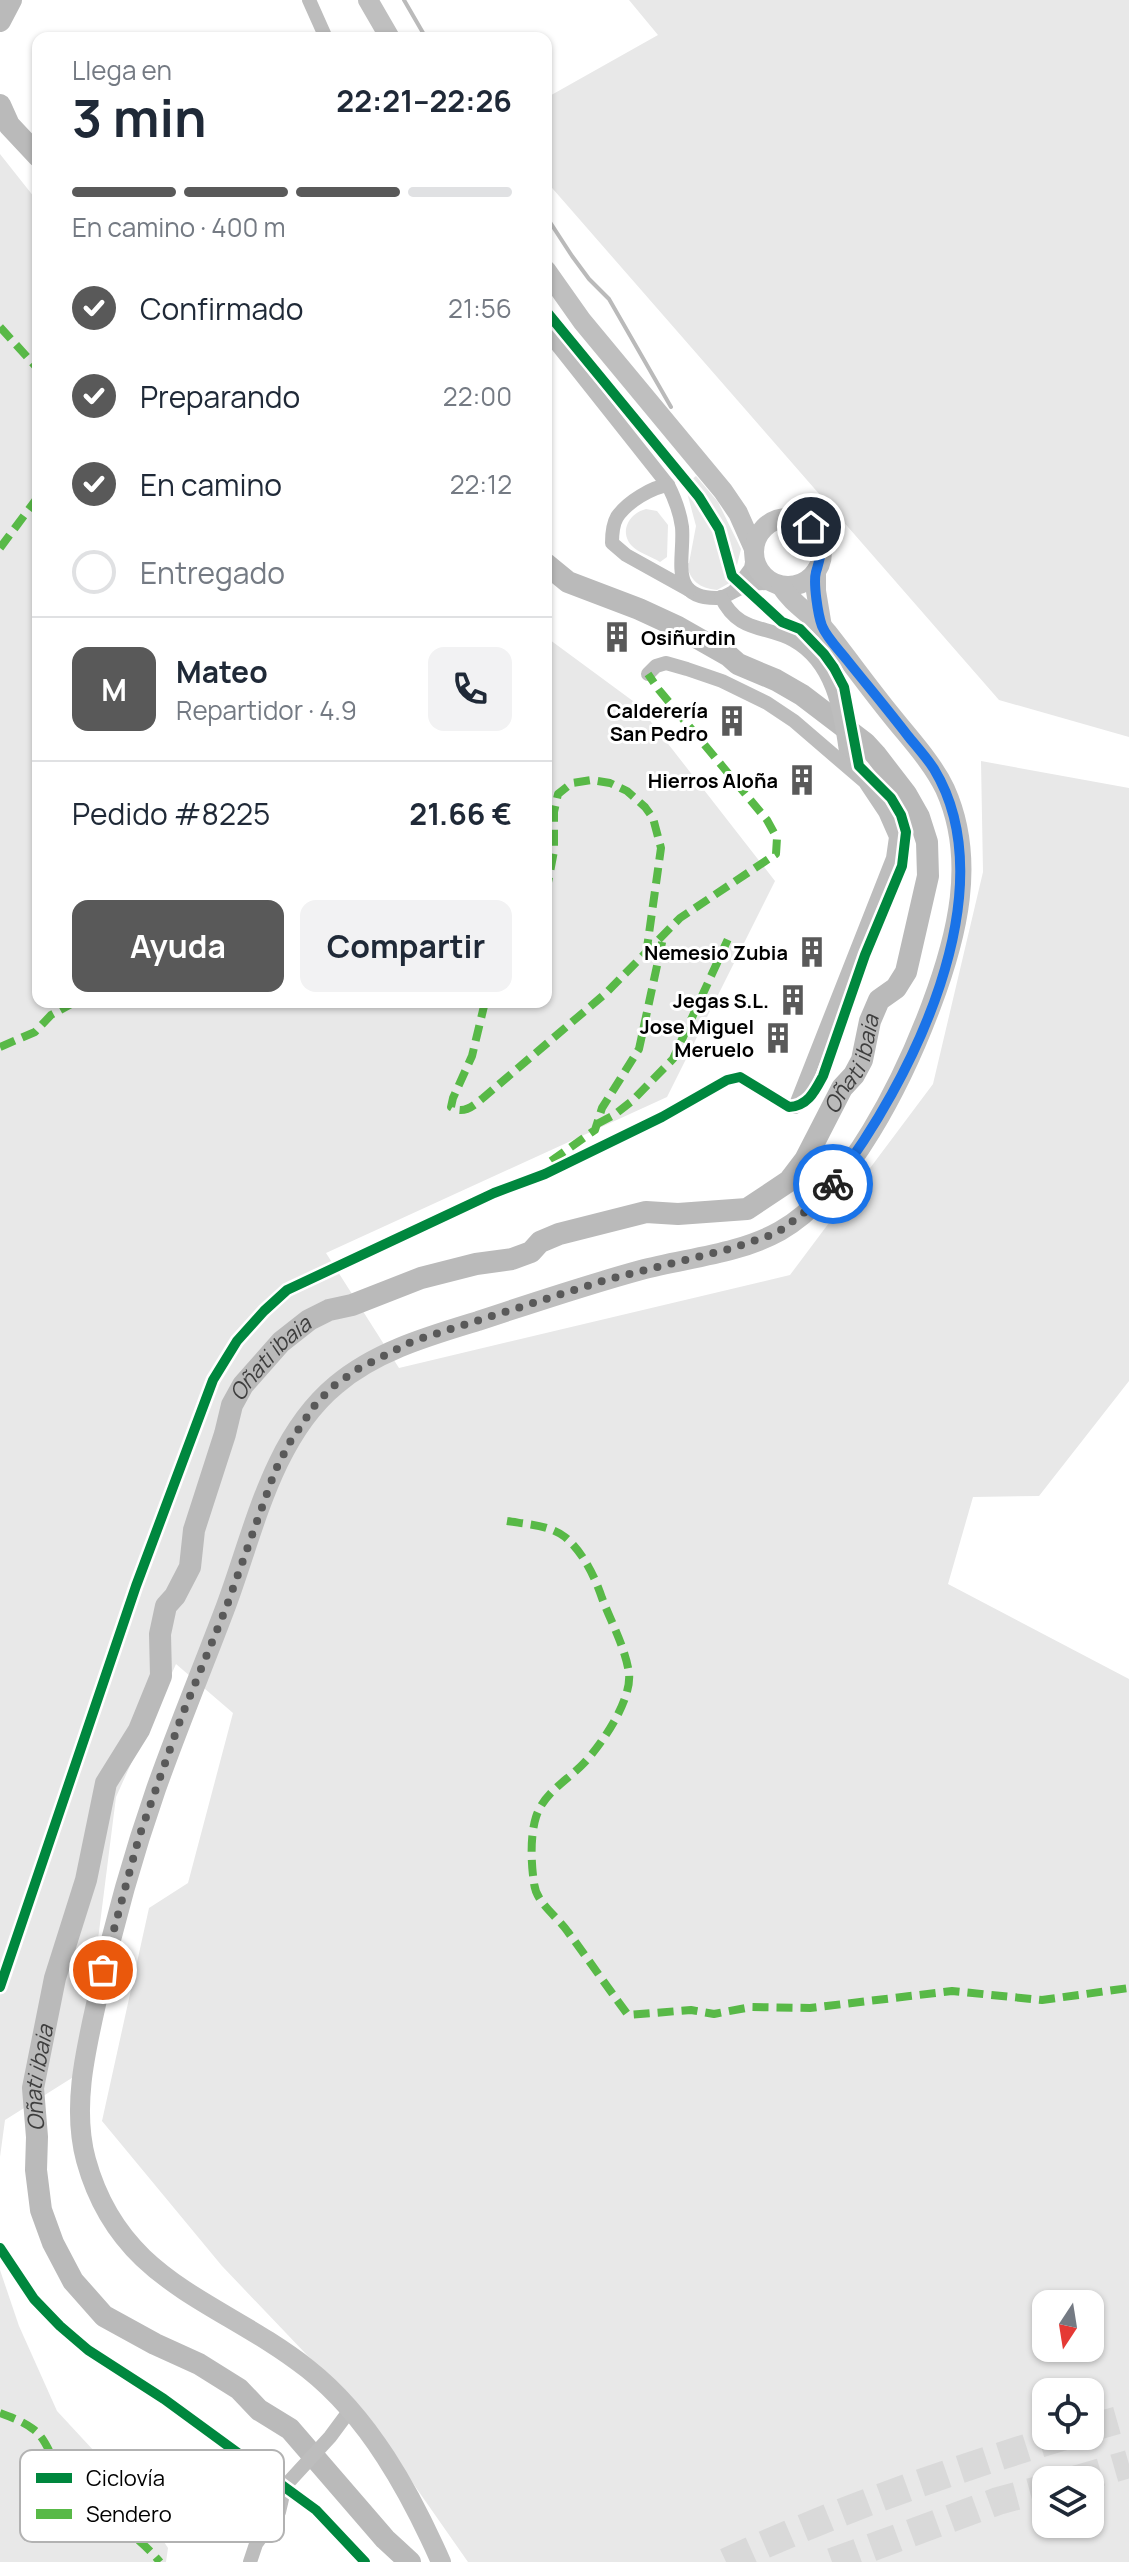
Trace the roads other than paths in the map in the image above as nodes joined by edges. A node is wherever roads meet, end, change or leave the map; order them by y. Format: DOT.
graph roads {
  1 [pos="309,0"];
  2 [pos="368,0"];
  3 [pos="323,32"];
  4 [pos="387,32"];
  5 [pos="552,278"];
  6 [pos="552,339"];
  7 [pos="668,485"];
  8 [pos="723,491"];
  9 [pos="786,518"];
  10 [pos="754,553"];
  11 [pos="816,571"];
  12 [pos="777,584"];
  13 [pos="693,592"];
  14 [pos="727,594"];
  15 [pos="822,627"];
  16 [pos="648,674"];
  17 [pos="848,765"];
  18 [pos="795,1107"];
  19 [pos="350,2410"];
  20 [pos="284,2490"];
  21 [pos="257,2542"];
  22 [pos="250,2562"];
  23 [pos="441,2562"];
  1 -- 3 [label="street"];
  2 -- 4 [label="main road"];
  5 -- 8 [label="main road"];
  6 -- 7 [label="street"];
  7 -- 13 [label="street"];
  7 -- 13 [label="street"];
  8 -- 9 [label="main road"];
  8 -- 10 [label="main road"];
  9 -- 10 [label="main road"];
  9 -- 11 [label="main road"];
  10 -- 12 [label="main road"];
  10 -- 14 [label="street"];
  11 -- 12 [label="main road"];
  11 -- 15 [label="main road"];
  12 -- 14 [label="street"];
  12 -- 15 [label="main road"];
  13 -- 14 [label="street"];
  14 -- 17 [label="street"];
  15 -- 19 [label="main road"];
  16 -- 17 [label="street"];
  17 -- 18 [label="street"];
  19 -- 20 [label="street"];
  19 -- 23 [label="main road"];
  21 -- 22 [label="street"];
}
